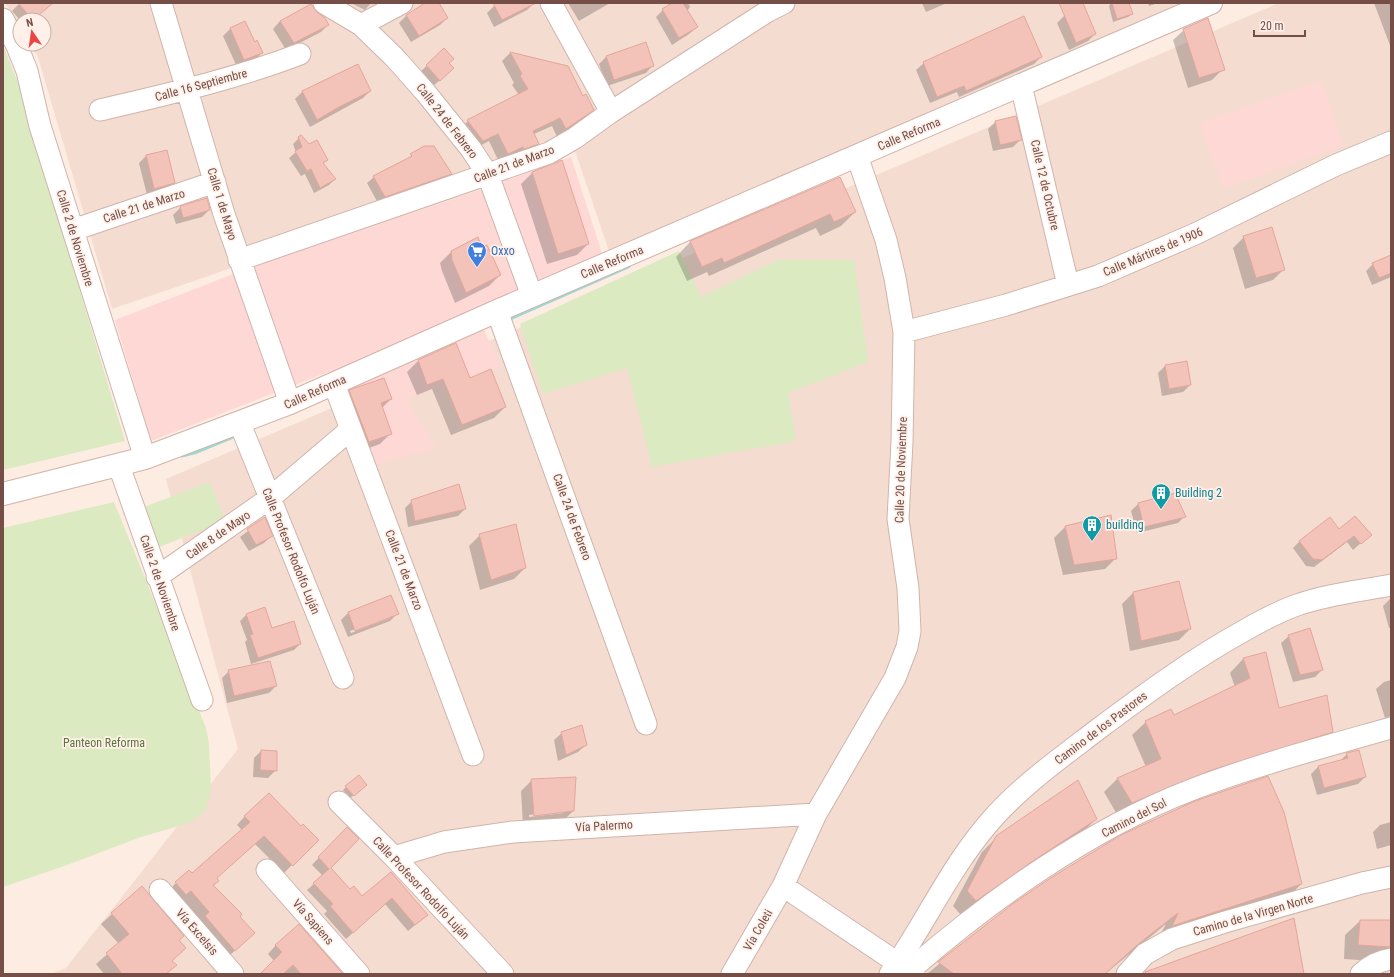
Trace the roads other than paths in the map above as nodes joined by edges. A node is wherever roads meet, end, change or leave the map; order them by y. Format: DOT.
graph roads {
  1 [pos="161,3"];
  2 [pos="324,3"];
  3 [pos="402,3"];
  4 [pos="551,3"];
  5 [pos="1211,3"];
  6 [pos="772,6"];
  7 [pos="3,19"];
  8 [pos="360,25"];
  9 [pos="300,54"];
  10 [pos="1021,85"];
  11 [pos="187,90"];
  12 [pos="100,110"];
  13 [pos="611,112"];
  14 [pos="1391,142"];
  15 [pos="857,156"];
  16 [pos="488,175"];
  17 [pos="214,182"];
  18 [pos="73,230"];
  19 [pos="239,260"];
  20 [pos="1068,285"];
  21 [pos="532,296"];
  22 [pos="497,311"];
  23 [pos="904,332"];
  24 [pos="334,384"];
  25 [pos="290,403"];
  26 [pos="240,424"];
  27 [pos="351,429"];
  28 [pos="145,458"];
  29 [pos="119,466"];
  30 [pos="3,494"];
  31 [pos="270,498"];
  32 [pos="157,577"];
  33 [pos="1391,586"];
  34 [pos="343,678"];
  35 [pos="202,700"];
  36 [pos="646,724"];
  37 [pos="1391,728"];
  38 [pos="473,755"];
  39 [pos="339,802"];
  40 [pos="816,814"];
  41 [pos="394,857"];
  42 [pos="267,870"];
  43 [pos="1391,877"];
  44 [pos="783,886"];
  45 [pos="160,890"];
  46 [pos="1391,959"];
  47 [pos="903,971"];
  48 [pos="234,974"];
  49 [pos="359,974"];
  50 [pos="503,974"];
  51 [pos="732,974"];
  52 [pos="1127,974"];
  53 [pos="1361,974"];
  1 -- 11 [label="street, Calle 1 de Mayo"];
  2 -- 8 [label="street, Calle 24 de Febrero"];
  3 -- 8 [label="street"];
  4 -- 13 [label="street"];
  5 -- 10 [label="street, Calle Reforma"];
  6 -- 13 [label="street, Calle 21 de Marzo"];
  7 -- 18 [label="street, Calle 2 de Noviembre"];
  8 -- 16 [label="street, Calle 24 de Febrero"];
  9 -- 11 [label="street, Calle 16 Septiembre"];
  10 -- 15 [label="street, Calle Reforma"];
  10 -- 20 [label="street, Calle 12 de Octubre"];
  11 -- 12 [label="street, Calle 16 Septiembre"];
  11 -- 17 [label="street, Calle 1 de Mayo"];
  13 -- 16 [label="street, Calle 21 de Marzo"];
  14 -- 20 [label="street, Calle Mártires de 1906"];
  15 -- 21 [label="street, Calle Reforma"];
  15 -- 23 [label="street, Calle 20 de Noviembre"];
  16 -- 19 [label="street, Calle 21 de Marzo"];
  16 -- 21 [label="street, Calle 24 de Febrero"];
  17 -- 18 [label="street, Calle 21 de Marzo"];
  17 -- 19 [label="street, Calle 1 de Mayo"];
  18 -- 28 [label="street, Calle 2 de Noviembre"];
  19 -- 25 [label="street, Calle 1 de Mayo"];
  20 -- 23 [label="street, Calle Mártires de 1906"];
  21 -- 22 [label="street, Calle Reforma"];
  22 -- 24 [label="street, Calle Reforma"];
  22 -- 36 [label="street, Calle 24 de Febrero"];
  23 -- 40 [label="street, Calle 20 de Noviembre"];
  24 -- 25 [label="street, Calle Reforma"];
  24 -- 27 [label="street, Calle 21 de Marzo"];
  25 -- 26 [label="street, Calle Reforma"];
  26 -- 28 [label="street, Calle Reforma"];
  26 -- 31 [label="street, Calle Profesor Rodolfo Luján"];
  27 -- 31 [label="street, Calle 8 de Mayo"];
  27 -- 38 [label="street, Calle 21 de Marzo"];
  28 -- 29 [label="street, Calle Reforma"];
  29 -- 30 [label="street, Calle Reforma"];
  29 -- 32 [label="street, Calle 2 de Noviembre"];
  31 -- 32 [label="street, Calle 8 de Mayo"];
  31 -- 34 [label="street, Calle Profesor Rodolfo Luján"];
  32 -- 35 [label="street, Calle 2 de Noviembre"];
  33 -- 47 [label="street, Camino de los Pastores"];
  37 -- 47 [label="street, Camino del Sol"];
  39 -- 41 [label="street, Calle Profesor Rodolfo Luján"];
  40 -- 41 [label="street, Vía Palermo"];
  40 -- 44 [label="street, Calle 20 de Noviembre"];
  41 -- 50 [label="street, Calle Profesor Rodolfo Luján"];
  42 -- 49 [label="street, Vía Sapiens"];
  43 -- 52 [label="street, Camino de la Virgen Norte"];
  44 -- 47 [label="street"];
  44 -- 51 [label="street, Vía Coleti"];
  45 -- 48 [label="street, Vía Excelsis"];
  46 -- 53 [label="street"];
}
